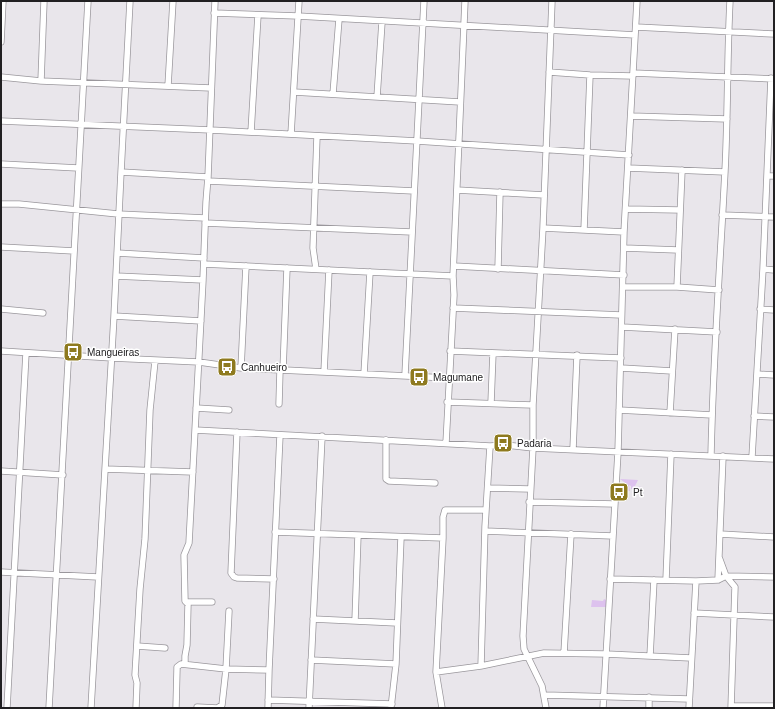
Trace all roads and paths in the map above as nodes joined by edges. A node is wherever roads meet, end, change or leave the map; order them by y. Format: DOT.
graph roads {
  1 [pos="3,1"];
  2 [pos="44,1"];
  3 [pos="88,1"];
  4 [pos="130,1"];
  5 [pos="173,1"];
  6 [pos="215,1"];
  7 [pos="299,1"];
  8 [pos="424,1"];
  9 [pos="465,1"];
  10 [pos="552,1"];
  11 [pos="637,1"];
  12 [pos="730,1"];
  13 [pos="214,13"];
  14 [pos="258,15"];
  15 [pos="298,16"];
  16 [pos="339,19"];
  17 [pos="382,22"];
  18 [pos="422,24"];
  19 [pos="464,26"];
  20 [pos="636,27"];
  21 [pos="550,30"];
  22 [pos="729,32"];
  23 [pos="774,34"];
  24 [pos="635,36"];
  25 [pos="1,42"];
  26 [pos="549,72"];
  27 [pos="633,74"];
  28 [pos="590,75"];
  29 [pos="1,77"];
  30 [pos="727,77"];
  31 [pos="773,79"];
  32 [pos="41,81"];
  33 [pos="83,83"];
  34 [pos="126,85"];
  35 [pos="168,86"];
  36 [pos="211,88"];
  37 [pos="294,92"];
  38 [pos="333,94"];
  39 [pos="377,97"];
  40 [pos="418,99"];
  41 [pos="460,102"];
  42 [pos="631,116"];
  43 [pos="727,119"];
  44 [pos="1,121"];
  45 [pos="772,123"];
  46 [pos="81,125"];
  47 [pos="123,127"];
  48 [pos="210,130"];
  49 [pos="251,132"];
  50 [pos="291,134"];
  51 [pos="318,136"];
  52 [pos="417,141"];
  53 [pos="459,144"];
  54 [pos="546,149"];
  55 [pos="588,153"];
  56 [pos="629,155"];
  57 [pos="1,164"];
  58 [pos="78,168"];
  59 [pos="628,168"];
  60 [pos="682,170"];
  61 [pos="120,172"];
  62 [pos="725,172"];
  63 [pos="767,176"];
  64 [pos="774,176"];
  65 [pos="208,179"];
  66 [pos="316,186"];
  67 [pos="457,190"];
  68 [pos="414,191"];
  69 [pos="500,192"];
  70 [pos="544,195"];
  71 [pos="1,204"];
  72 [pos="626,209"];
  73 [pos="680,210"];
  74 [pos="75,211"];
  75 [pos="118,214"];
  76 [pos="722,215"];
  77 [pos="765,217"];
  78 [pos="774,217"];
  79 [pos="205,221"];
  80 [pos="314,228"];
  81 [pos="543,228"];
  82 [pos="584,230"];
  83 [pos="412,232"];
  84 [pos="624,232"];
  85 [pos="1,247"];
  86 [pos="624,248"];
  87 [pos="678,250"];
  88 [pos="74,251"];
  89 [pos="117,253"];
  90 [pos="204,261"];
  91 [pos="246,266"];
  92 [pos="454,266"];
  93 [pos="287,268"];
  94 [pos="316,269"];
  95 [pos="498,269"];
  96 [pos="763,269"];
  97 [pos="329,270"];
  98 [pos="540,270"];
  99 [pos="774,270"];
  100 [pos="370,272"];
  101 [pos="410,274"];
  102 [pos="624,274"];
  103 [pos="116,276"];
  104 [pos="453,276"];
  105 [pos="203,280"];
  106 [pos="623,287"];
  107 [pos="677,287"];
  108 [pos="719,290"];
  109 [pos="453,308"];
  110 [pos="1,309"];
  111 [pos="760,309"];
  112 [pos="774,310"];
  113 [pos="539,312"];
  114 [pos="43,313"];
  115 [pos="621,315"];
  116 [pos="114,316"];
  117 [pos="201,321"];
  118 [pos="622,327"];
  119 [pos="675,329"];
  120 [pos="717,332"];
  121 [pos="1,351"];
  122 [pos="450,351"];
  123 [pos="26,353"];
  124 [pos="493,354"];
  125 [pos="536,354"];
  126 [pos="69,355"];
  127 [pos="577,355"];
  128 [pos="112,358"];
  129 [pos="621,358"];
  130 [pos="155,361"];
  131 [pos="199,362"];
  132 [pos="241,368"];
  133 [pos="621,368"];
  134 [pos="281,370"];
  135 [pos="672,371"];
  136 [pos="324,372"];
  137 [pos="364,374"];
  138 [pos="757,374"];
  139 [pos="405,375"];
  140 [pos="774,375"];
  141 [pos="448,378"];
  142 [pos="447,402"];
  143 [pos="491,403"];
  144 [pos="279,404"];
  145 [pos="533,405"];
  146 [pos="196,408"];
  147 [pos="229,410"];
  148 [pos="619,410"];
  149 [pos="670,413"];
  150 [pos="712,415"];
  151 [pos="754,416"];
  152 [pos="774,416"];
  153 [pos="195,430"];
  154 [pos="237,432"];
  155 [pos="280,435"];
  156 [pos="322,436"];
  157 [pos="386,440"];
  158 [pos="446,443"];
  159 [pos="490,446"];
  160 [pos="532,448"];
  161 [pos="573,449"];
  162 [pos="618,452"];
  163 [pos="671,454"];
  164 [pos="710,456"];
  165 [pos="723,456"];
  166 [pos="752,457"];
  167 [pos="774,458"];
  168 [pos="105,469"];
  169 [pos="1,471"];
  170 [pos="148,471"];
  171 [pos="192,472"];
  172 [pos="19,473"];
  173 [pos="63,475"];
  174 [pos="435,483"];
  175 [pos="488,488"];
  176 [pos="530,490"];
  177 [pos="530,502"];
  178 [pos="615,504"];
  179 [pos="486,510"];
  180 [pos="485,531"];
  181 [pos="275,532"];
  182 [pos="528,533"];
  183 [pos="318,534"];
  184 [pos="571,534"];
  185 [pos="720,534"];
  186 [pos="358,535"];
  187 [pos="613,536"];
  188 [pos="401,537"];
  189 [pos="774,537"];
  190 [pos="443,538"];
  191 [pos="719,556"];
  192 [pos="1,572"];
  193 [pos="13,573"];
  194 [pos="57,575"];
  195 [pos="726,576"];
  196 [pos="98,577"];
  197 [pos="774,577"];
  198 [pos="274,579"];
  199 [pos="610,579"];
  200 [pos="654,580"];
  201 [pos="666,580"];
  202 [pos="718,580"];
  203 [pos="696,581"];
  204 [pos="187,602"];
  205 [pos="212,602"];
  206 [pos="229,611"];
  207 [pos="694,613"];
  208 [pos="734,616"];
  209 [pos="774,618"];
  210 [pos="313,619"];
  211 [pos="355,621"];
  212 [pos="397,623"];
  213 [pos="137,646"];
  214 [pos="165,648"];
  215 [pos="564,653"];
  216 [pos="606,654"];
  217 [pos="650,656"];
  218 [pos="527,657"];
  219 [pos="692,658"];
  220 [pos="311,660"];
  221 [pos="185,664"];
  222 [pos="396,664"];
  223 [pos="481,666"];
  224 [pos="226,669"];
  225 [pos="269,670"];
  226 [pos="436,672"];
  227 [pos="545,695"];
  228 [pos="604,696"];
  229 [pos="649,697"];
  230 [pos="689,699"];
  231 [pos="268,700"];
  232 [pos="309,701"];
  233 [pos="392,706"];
  234 [pos="774,706"];
  235 [pos="731,707"];
  236 [pos="7,708"];
  237 [pos="49,708"];
  238 [pos="92,708"];
  239 [pos="136,708"];
  240 [pos="176,708"];
  241 [pos="197,708"];
  242 [pos="217,708"];
  243 [pos="268,708"];
  244 [pos="309,708"];
  245 [pos="442,708"];
  246 [pos="546,708"];
  247 [pos="603,708"];
  248 [pos="649,708"];
  249 [pos="689,708"];
  1 -- 25 [label="street"];
  2 -- 32 [label="street"];
  3 -- 33 [label="street"];
  4 -- 34 [label="street"];
  5 -- 35 [label="street"];
  6 -- 13 [label="street"];
  7 -- 15 [label="street"];
  8 -- 18 [label="street"];
  9 -- 19 [label="street"];
  10 -- 21 [label="street"];
  11 -- 20 [label="street"];
  12 -- 22 [label="street"];
  13 -- 14 [label="street"];
  13 -- 36 [label="street"];
  14 -- 15 [label="street"];
  14 -- 49 [label="street"];
  15 -- 16 [label="street"];
  15 -- 37 [label="street"];
  16 -- 17 [label="street"];
  16 -- 38 [label="street"];
  17 -- 18 [label="street"];
  17 -- 39 [label="street"];
  18 -- 19 [label="street"];
  18 -- 40 [label="street"];
  19 -- 21 [label="street"];
  19 -- 41 [label="street"];
  20 -- 22 [label="street"];
  20 -- 24 [label="street"];
  21 -- 24 [label="street"];
  21 -- 26 [label="street"];
  22 -- 23 [label="street"];
  22 -- 30 [label="street"];
  24 -- 27 [label="street"];
  26 -- 28 [label="street"];
  26 -- 54 [label="street"];
  27 -- 28 [label="street"];
  27 -- 30 [label="street"];
  27 -- 42 [label="street"];
  28 -- 55 [label="street"];
  29 -- 32 [label="street"];
  30 -- 31 [label="street"];
  30 -- 43 [label="street"];
  31 -- 45 [label="street"];
  32 -- 33 [label="street"];
  33 -- 34 [label="street"];
  33 -- 46 [label="street"];
  34 -- 35 [label="street"];
  34 -- 47 [label="street"];
  35 -- 36 [label="street"];
  36 -- 48 [label="street"];
  37 -- 38 [label="street"];
  37 -- 50 [label="street"];
  38 -- 39 [label="street"];
  39 -- 40 [label="street"];
  40 -- 41 [label="street"];
  40 -- 52 [label="street"];
  41 -- 53 [label="street"];
  42 -- 43 [label="street"];
  42 -- 56 [label="street"];
  43 -- 62 [label="street"];
  44 -- 46 [label="street"];
  45 -- 63 [label="street"];
  46 -- 47 [label="street"];
  46 -- 58 [label="street"];
  47 -- 48 [label="street"];
  47 -- 61 [label="street"];
  48 -- 49 [label="street"];
  48 -- 65 [label="street"];
  49 -- 50 [label="street"];
  50 -- 51 [label="street"];
  51 -- 52 [label="street"];
  51 -- 66 [label="street"];
  52 -- 53 [label="street"];
  52 -- 68 [label="street"];
  53 -- 54 [label="street"];
  53 -- 67 [label="street"];
  54 -- 55 [label="street"];
  54 -- 70 [label="street"];
  55 -- 56 [label="street"];
  55 -- 82 [label="street"];
  56 -- 59 [label="street"];
  57 -- 58 [label="street"];
  58 -- 74 [label="street"];
  59 -- 60 [label="street"];
  59 -- 72 [label="street"];
  60 -- 62 [label="street"];
  60 -- 73 [label="street"];
  61 -- 65 [label="street"];
  61 -- 75 [label="street"];
  62 -- 76 [label="street"];
  63 -- 64 [label="street"];
  63 -- 77 [label="street"];
  65 -- 66 [label="street"];
  65 -- 79 [label="street"];
  66 -- 68 [label="street"];
  66 -- 80 [label="street"];
  67 -- 69 [label="street"];
  67 -- 92 [label="street"];
  68 -- 83 [label="street"];
  69 -- 70 [label="street"];
  69 -- 95 [label="street"];
  70 -- 81 [label="street"];
  71 -- 74 [label="street"];
  72 -- 73 [label="street"];
  72 -- 84 [label="street"];
  73 -- 87 [label="street"];
  74 -- 75 [label="street"];
  74 -- 88 [label="street"];
  75 -- 79 [label="street"];
  75 -- 89 [label="street"];
  76 -- 77 [label="street"];
  76 -- 108 [label="street"];
  77 -- 78 [label="street"];
  77 -- 96 [label="street"];
  79 -- 80 [label="street"];
  79 -- 90 [label="street"];
  80 -- 83 [label="street"];
  80 -- 94 [label="street"];
  81 -- 82 [label="street"];
  81 -- 98 [label="street"];
  82 -- 84 [label="street"];
  83 -- 101 [label="street"];
  84 -- 86 [label="street"];
  85 -- 88 [label="street"];
  86 -- 87 [label="street"];
  86 -- 102 [label="street"];
  87 -- 107 [label="street"];
  88 -- 126 [label="street"];
  89 -- 90 [label="street"];
  89 -- 103 [label="street"];
  90 -- 91 [label="street"];
  90 -- 105 [label="street"];
  91 -- 93 [label="street"];
  91 -- 132 [label="street"];
  92 -- 95 [label="street"];
  92 -- 104 [label="street"];
  93 -- 94 [label="street"];
  93 -- 134 [label="street"];
  94 -- 97 [label="street"];
  95 -- 98 [label="street"];
  96 -- 99 [label="street"];
  96 -- 111 [label="street"];
  97 -- 100 [label="street"];
  97 -- 136 [label="street"];
  98 -- 102 [label="street"];
  98 -- 113 [label="street"];
  100 -- 101 [label="street"];
  100 -- 137 [label="street"];
  101 -- 104 [label="street"];
  101 -- 139 [label="street"];
  102 -- 106 [label="street"];
  103 -- 105 [label="street"];
  103 -- 116 [label="street"];
  104 -- 109 [label="street"];
  105 -- 117 [label="street"];
  106 -- 107 [label="street"];
  106 -- 115 [label="street"];
  107 -- 108 [label="street"];
  108 -- 120 [label="street"];
  109 -- 113 [label="street"];
  109 -- 122 [label="street"];
  110 -- 114 [label="street"];
  111 -- 112 [label="street"];
  111 -- 138 [label="street"];
  113 -- 115 [label="street"];
  113 -- 125 [label="street"];
  115 -- 118 [label="street"];
  116 -- 117 [label="street"];
  116 -- 128 [label="street"];
  117 -- 131 [label="street"];
  118 -- 119 [label="street"];
  118 -- 129 [label="street"];
  119 -- 120 [label="street"];
  119 -- 135 [label="street"];
  120 -- 150 [label="street"];
  121 -- 123 [label="street"];
  122 -- 124 [label="street"];
  122 -- 141 [label="street"];
  123 -- 126 [label="street"];
  123 -- 172 [label="street"];
  124 -- 125 [label="street"];
  124 -- 143 [label="street"];
  125 -- 127 [label="street"];
  125 -- 145 [label="street"];
  126 -- 128 [label="street"];
  126 -- 173 [label="street"];
  127 -- 129 [label="street"];
  127 -- 161 [label="street"];
  128 -- 130 [label="street"];
  128 -- 168 [label="street"];
  129 -- 133 [label="street"];
  130 -- 131 [label="street"];
  130 -- 170 [label="street"];
  131 -- 132 [label="street"];
  131 -- 146 [label="street"];
  132 -- 134 [label="street"];
  133 -- 135 [label="street"];
  133 -- 148 [label="street"];
  134 -- 136 [label="street"];
  134 -- 144 [label="street"];
  135 -- 149 [label="street"];
  136 -- 137 [label="street"];
  137 -- 139 [label="street"];
  138 -- 140 [label="street"];
  138 -- 151 [label="street"];
  139 -- 141 [label="street"];
  141 -- 142 [label="street"];
  142 -- 143 [label="street"];
  142 -- 158 [label="street"];
  143 -- 145 [label="street"];
  145 -- 160 [label="street"];
  146 -- 147 [label="street"];
  146 -- 153 [label="street"];
  148 -- 149 [label="street"];
  148 -- 162 [label="street"];
  149 -- 150 [label="street"];
  150 -- 164 [label="street"];
  151 -- 152 [label="street"];
  151 -- 166 [label="street"];
  153 -- 154 [label="street"];
  153 -- 171 [label="street"];
  154 -- 155 [label="street"];
  154 -- 198 [label="street"];
  155 -- 156 [label="street"];
  155 -- 181 [label="street"];
  156 -- 157 [label="street"];
  156 -- 183 [label="street"];
  157 -- 158 [label="street"];
  157 -- 174 [label="street"];
  158 -- 159 [label="street"];
  159 -- 160 [label="street"];
  159 -- 175 [label="street"];
  160 -- 161 [label="street"];
  160 -- 176 [label="street"];
  161 -- 162 [label="street"];
  162 -- 163 [label="street"];
  162 -- 178 [label="street"];
  163 -- 164 [label="street"];
  163 -- 201 [label="street"];
  164 -- 165 [label="street"];
  165 -- 166 [label="street"];
  165 -- 185 [label="street"];
  166 -- 167 [label="street"];
  168 -- 170 [label="street"];
  168 -- 196 [label="street"];
  169 -- 172 [label="street"];
  170 -- 171 [label="street"];
  170 -- 213 [label="street"];
  171 -- 204 [label="street"];
  172 -- 173 [label="street"];
  172 -- 193 [label="street"];
  173 -- 194 [label="street"];
  175 -- 176 [label="street"];
  175 -- 179 [label="street"];
  176 -- 177 [label="street"];
  177 -- 178 [label="street"];
  177 -- 182 [label="street"];
  178 -- 187 [label="street"];
  179 -- 180 [label="street"];
  179 -- 190 [label="street"];
  180 -- 182 [label="street"];
  180 -- 223 [label="street"];
  181 -- 183 [label="street"];
  181 -- 198 [label="street"];
  182 -- 184 [label="street"];
  182 -- 218 [label="street"];
  183 -- 186 [label="street"];
  183 -- 210 [label="street"];
  184 -- 187 [label="street"];
  184 -- 215 [label="street"];
  185 -- 189 [label="street"];
  185 -- 191 [label="street"];
  186 -- 188 [label="street"];
  186 -- 211 [label="street"];
  187 -- 199 [label="street"];
  188 -- 190 [label="street"];
  188 -- 212 [label="street"];
  190 -- 226 [label="street"];
  191 -- 195 [label="street"];
  191 -- 202 [label="street"];
  192 -- 193 [label="street"];
  193 -- 194 [label="street"];
  193 -- 236 [label="street"];
  194 -- 196 [label="street"];
  194 -- 237 [label="street"];
  195 -- 197 [label="street"];
  195 -- 202 [label="street"];
  195 -- 208 [label="street"];
  196 -- 238 [label="street"];
  198 -- 225 [label="street"];
  199 -- 200 [label="street"];
  199 -- 216 [label="street"];
  200 -- 201 [label="street"];
  200 -- 217 [label="street"];
  201 -- 203 [label="street"];
  202 -- 203 [label="street"];
  203 -- 207 [label="street"];
  204 -- 205 [label="street"];
  204 -- 221 [label="street"];
  206 -- 224 [label="street"];
  207 -- 208 [label="street"];
  207 -- 219 [label="street"];
  208 -- 209 [label="street"];
  208 -- 235 [label="street"];
  210 -- 211 [label="street"];
  210 -- 220 [label="street"];
  211 -- 212 [label="street"];
  212 -- 222 [label="street"];
  213 -- 214 [label="street"];
  213 -- 239 [label="street"];
  215 -- 216 [label="street"];
  215 -- 218 [label="street"];
  216 -- 217 [label="street"];
  216 -- 228 [label="street"];
  217 -- 219 [label="street"];
  218 -- 223 [label="street"];
  218 -- 227 [label="street"];
  219 -- 230 [label="street"];
  220 -- 222 [label="street"];
  220 -- 232 [label="street"];
  221 -- 224 [label="street"];
  221 -- 240 [label="street"];
  222 -- 233 [label="street"];
  223 -- 226 [label="street"];
  224 -- 225 [label="street"];
  224 -- 242 [label="street"];
  225 -- 231 [label="street"];
  226 -- 245 [label="street"];
  227 -- 228 [label="street"];
  227 -- 246 [label="street"];
  228 -- 229 [label="street"];
  228 -- 247 [label="street"];
  229 -- 230 [label="street"];
  229 -- 248 [label="street"];
  230 -- 249 [label="street"];
  231 -- 232 [label="street"];
  231 -- 243 [label="street"];
  232 -- 233 [label="street"];
  232 -- 244 [label="street"];
  234 -- 235 [label="street"];
  241 -- 242 [label="street"];
}
